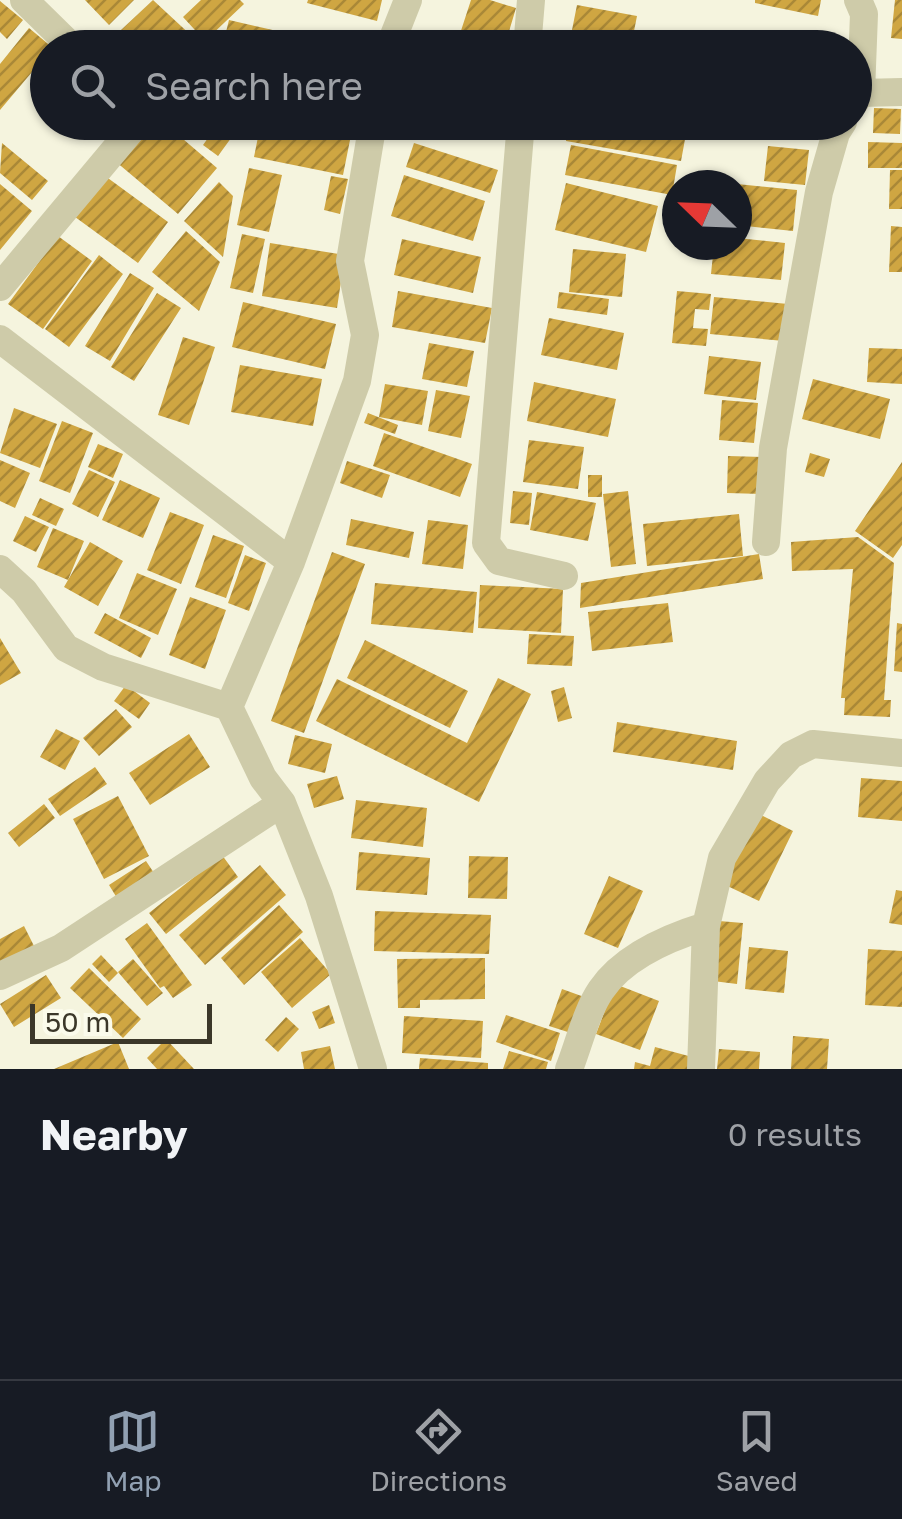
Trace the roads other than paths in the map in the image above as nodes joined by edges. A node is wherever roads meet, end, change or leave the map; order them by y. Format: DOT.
graph roads {
  1 [pos="408,0"];
  2 [pos="532,0"];
  3 [pos="858,0"];
  4 [pos="35,4"];
  5 [pos="58,30"];
  6 [pos="396,30"];
  7 [pos="530,30"];
  8 [pos="863,30"];
  9 [pos="902,92"];
  10 [pos="872,96"];
  11 [pos="123,140"];
  12 [pos="370,140"];
  13 [pos="520,140"];
  14 [pos="834,140"];
  15 [pos="0,287"];
  16 [pos="0,339"];
  17 [pos="766,542"];
  18 [pos="291,562"];
  19 [pos="0,569"];
  20 [pos="564,576"];
  21 [pos="230,707"];
  22 [pos="902,754"];
  23 [pos="282,802"];
  24 [pos="706,926"];
  25 [pos="0,976"];
  26 [pos="373,1069"];
  27 [pos="570,1069"];
  28 [pos="701,1069"];
  1 -- 6 [label="street"];
  2 -- 7 [label="street"];
  3 -- 8 [label="street"];
  4 -- 5 [label="street"];
  9 -- 10 [label="street"];
  11 -- 15 [label="street"];
  12 -- 18 [label="street"];
  13 -- 20 [label="street"];
  14 -- 17 [label="street"];
  16 -- 18 [label="street"];
  18 -- 21 [label="street"];
  19 -- 21 [label="street"];
  21 -- 23 [label="street"];
  22 -- 24 [label="street"];
  23 -- 25 [label="street"];
  23 -- 26 [label="street"];
  24 -- 27 [label="street"];
  24 -- 28 [label="street"];
}
